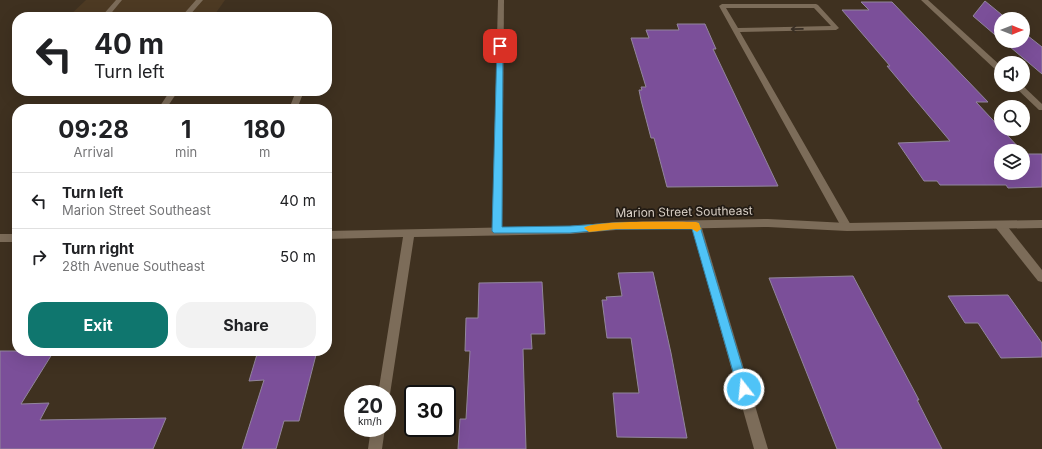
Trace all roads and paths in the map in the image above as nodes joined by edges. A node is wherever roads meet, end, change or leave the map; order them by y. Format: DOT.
graph roads {
  1 [pos="119,0"];
  2 [pos="200,0"];
  3 [pos="501,0"];
  4 [pos="924,0"];
  5 [pos="108,12"];
  6 [pos="189,12"];
  7 [pos="736,30"];
  8 [pos="994,64"];
  9 [pos="1025,92"];
  10 [pos="1042,108"];
  11 [pos="1042,224"];
  12 [pos="1000,225"];
  13 [pos="696,226"];
  14 [pos="847,227"];
  15 [pos="497,231"];
  16 [pos="409,234"];
  17 [pos="332,235"];
  18 [pos="0,238"];
  19 [pos="12,238"];
  20 [pos="1042,278"];
  21 [pos="385,385"];
  22 [pos="377,437"];
  23 [pos="375,449"];
  24 [pos="761,449"];
  1 -- 5 [label="street"];
  2 -- 6 [label="street"];
  3 -- 15 [label="street"];
  4 -- 8 [label="street"];
  7 -- 7 [label="street, one-way"];
  7 -- 14 [label="street"];
  9 -- 10 [label="street"];
  11 -- 12 [label="street, Marion Street Southeast"];
  12 -- 14 [label="street, Marion Street Southeast"];
  12 -- 20 [label="street"];
  13 -- 14 [label="street, Marion Street Southeast"];
  13 -- 15 [label="street, Marion Street Southeast"];
  13 -- 24 [label="street"];
  15 -- 16 [label="street, Marion Street Southeast"];
  16 -- 17 [label="street, Marion Street Southeast"];
  16 -- 21 [label="street"];
  18 -- 19 [label="street"];
  22 -- 23 [label="street"];
}
